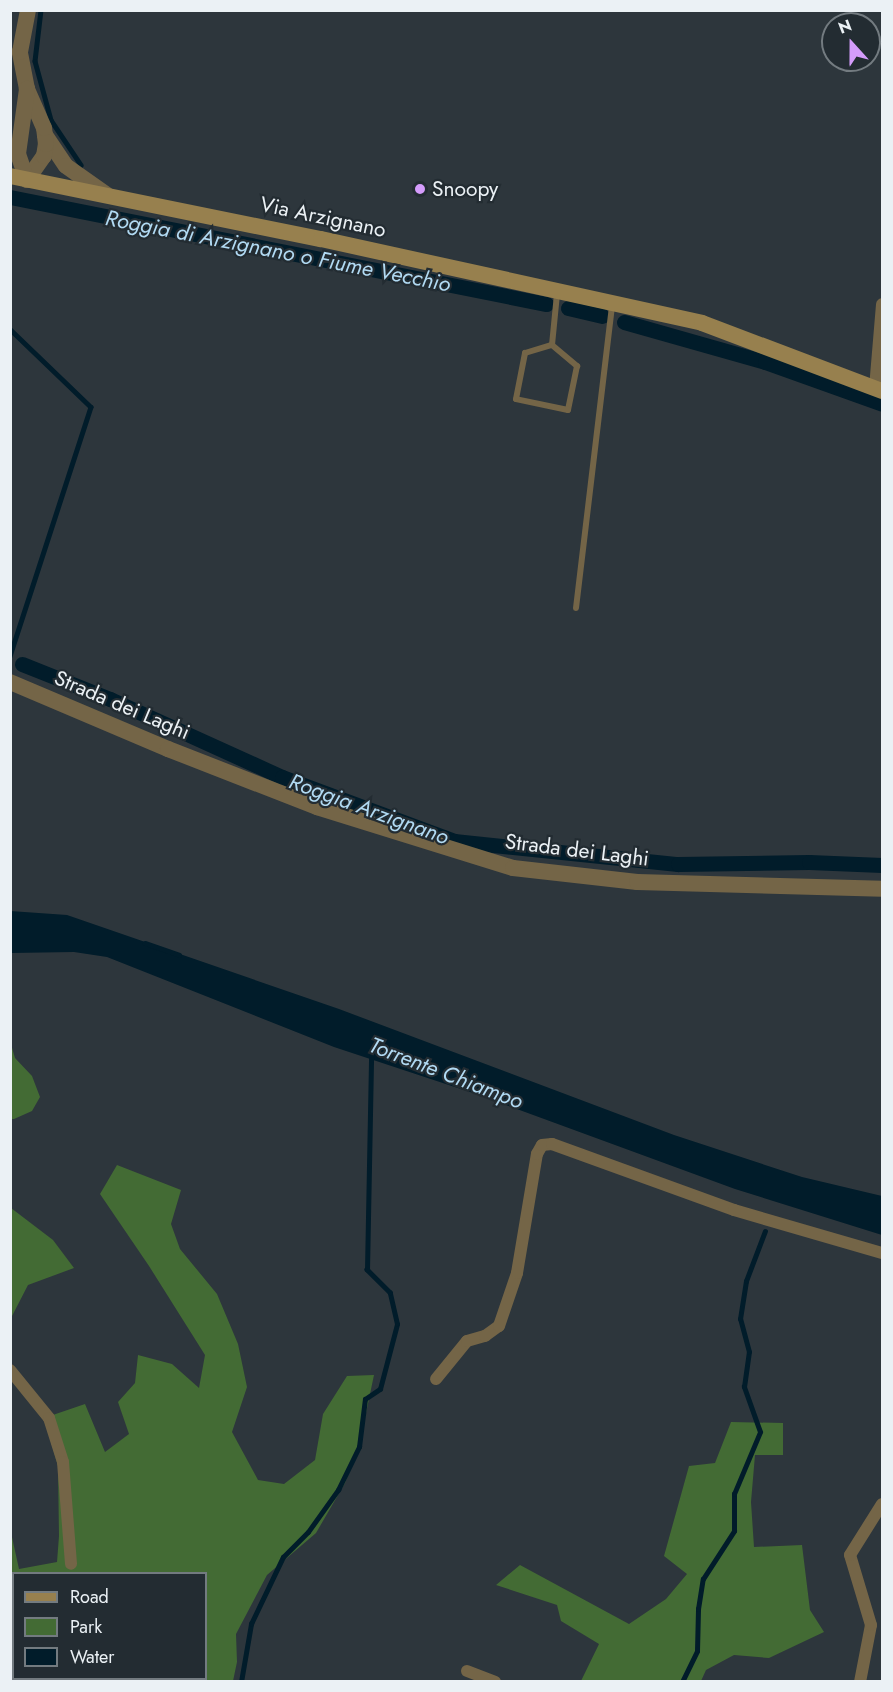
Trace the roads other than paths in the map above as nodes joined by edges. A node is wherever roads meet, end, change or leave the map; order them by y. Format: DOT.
graph roads {
  1 [pos="28,10"];
  2 [pos="27,89"];
  3 [pos="45,135"];
  4 [pos="14,147"];
  5 [pos="19,178"];
  6 [pos="110,197"];
  7 [pos="557,290"];
  8 [pos="619,304"];
  9 [pos="882,304"];
  10 [pos="552,345"];
  11 [pos="879,389"];
  12 [pos="576,608"];
  13 [pos="10,682"];
  14 [pos="882,889"];
  15 [pos="882,1253"];
  16 [pos="10,1370"];
  17 [pos="436,1379"];
  18 [pos="882,1504"];
  19 [pos="71,1564"];
  20 [pos="467,1671"];
  21 [pos="495,1682"];
  22 [pos="860,1682"];
  1 -- 2 [label="street"];
  2 -- 3 [label="street"];
  2 -- 4 [label="street"];
  3 -- 5 [label="street"];
  3 -- 6 [label="street"];
  4 -- 5 [label="street"];
  5 -- 6 [label="main road, Via Arzignano"];
  6 -- 7 [label="main road, Via Arzignano"];
  7 -- 8 [label="main road, Via Arzignano"];
  7 -- 10 [label="lane"];
  8 -- 11 [label="main road, Via Arzignano"];
  8 -- 12 [label="lane"];
  9 -- 11 [label="street"];
  10 -- 10 [label="lane"];
  13 -- 14 [label="street, Strada dei Laghi"];
  15 -- 17 [label="street"];
  16 -- 19 [label="street"];
  18 -- 22 [label="street"];
  20 -- 21 [label="street"];
}
